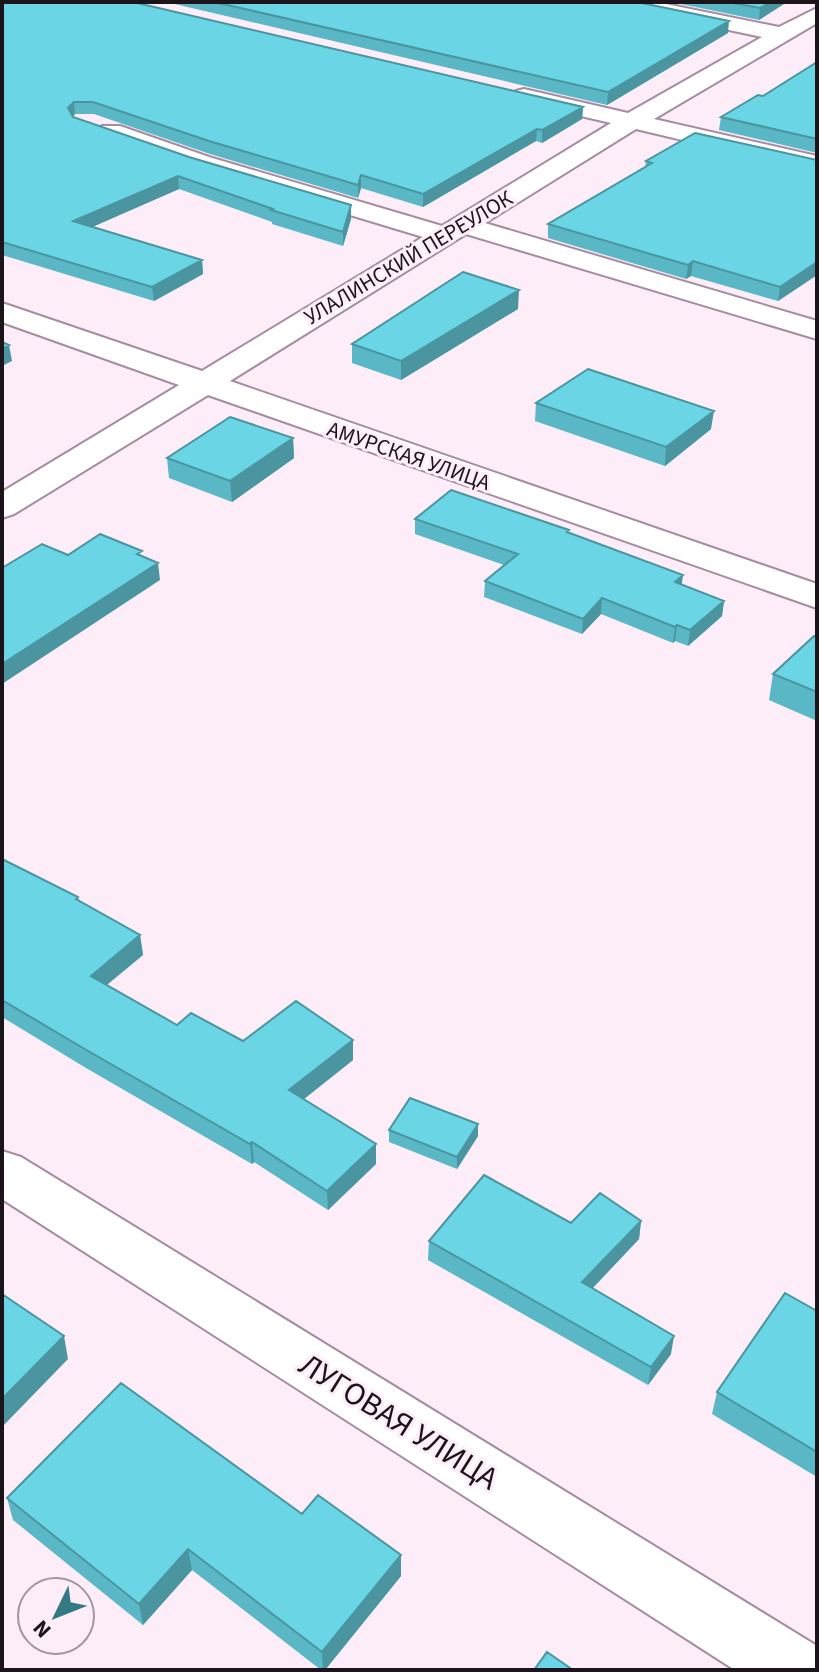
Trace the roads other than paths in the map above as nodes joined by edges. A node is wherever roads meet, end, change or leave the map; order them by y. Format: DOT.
graph roads {
  1 [pos="625,2"];
  2 [pos="817,14"];
  3 [pos="781,34"];
  4 [pos="509,92"];
  5 [pos="632,121"];
  6 [pos="84,122"];
  7 [pos="817,164"];
  8 [pos="453,230"];
  9 [pos="2,312"];
  10 [pos="817,330"];
  11 [pos="202,382"];
  12 [pos="2,507"];
  13 [pos="817,597"];
  14 [pos="2,1172"];
  15 [pos="795,1670"];
  1 -- 3 [label="street"];
  2 -- 3 [label="street, УЛАЛИНСКИЙ ПЕРЕУЛОК"];
  3 -- 5 [label="street, УЛАЛИНСКИЙ ПЕРЕУЛОК"];
  4 -- 5 [label="street"];
  5 -- 7 [label="street"];
  5 -- 8 [label="street, УЛАЛИНСКИЙ ПЕРЕУЛОК"];
  6 -- 8 [label="street"];
  8 -- 10 [label="street"];
  8 -- 11 [label="street, УЛАЛИНСКИЙ ПЕРЕУЛОК"];
  9 -- 11 [label="street, АМУРСКАЯ УЛИЦА"];
  11 -- 12 [label="street, УЛАЛИНСКИЙ ПЕРЕУЛОК"];
  11 -- 13 [label="street, АМУРСКАЯ УЛИЦА"];
  14 -- 15 [label="street, ЛУГОВАЯ УЛИЦА"];
}
